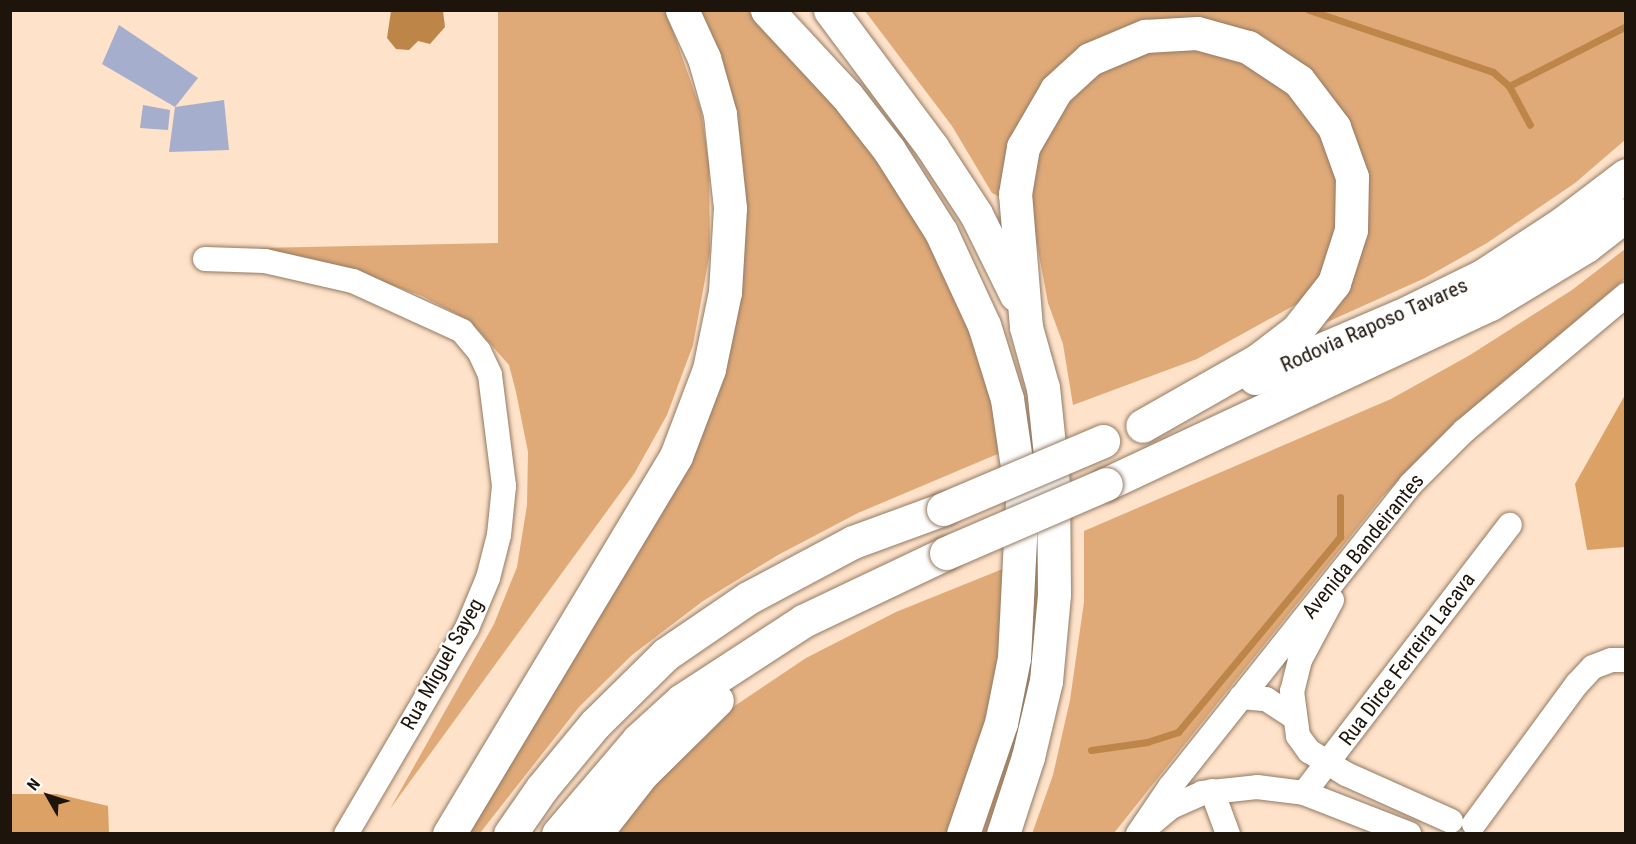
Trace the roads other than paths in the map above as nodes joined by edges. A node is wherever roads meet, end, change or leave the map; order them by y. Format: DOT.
graph roads {
  1 [pos="682,10"];
  2 [pos="767,10"];
  3 [pos="830,10"];
  4 [pos="1622,188"];
  5 [pos="205,259"];
  6 [pos="1626,295"];
  7 [pos="1023,310"];
  8 [pos="1142,426"];
  9 [pos="1510,525"];
  10 [pos="1362,542"];
  11 [pos="803,621"];
  12 [pos="1626,660"];
  13 [pos="1241,697"];
  14 [pos="1294,717"];
  15 [pos="1328,763"];
  16 [pos="1212,791"];
  17 [pos="1304,793"];
  18 [pos="1461,828"];
  19 [pos="346,834"];
  20 [pos="449,834"];
  21 [pos="510,834"];
  22 [pos="558,834"];
  23 [pos="595,834"];
  24 [pos="963,834"];
  25 [pos="1003,834"];
  26 [pos="1139,834"];
  27 [pos="1228,834"];
  28 [pos="1408,834"];
  1 -- 20 [label="highway"];
  2 -- 24 [label="highway"];
  3 -- 7 [label="highway"];
  4 -- 8 [label="highway, Rodovia Raposo Tavares"];
  4 -- 11 [label="highway, Rodovia Raposo Tavares, bridge"];
  5 -- 19 [label="street, Rua Miguel Sayeg"];
  6 -- 10 [label="street, Avenida Bandeirantes"];
  7 -- 8 [label="highway"];
  7 -- 25 [label="highway"];
  8 -- 21 [label="highway, Rodovia Raposo Tavares, bridge"];
  9 -- 15 [label="street, Rua Dirce Ferreira Lacava"];
  10 -- 13 [label="street, Avenida Bandeirantes"];
  10 -- 14 [label="street"];
  11 -- 22 [label="highway"];
  11 -- 23 [label="highway"];
  12 -- 18 [label="street"];
  13 -- 14 [label="street"];
  13 -- 26 [label="street, Avenida Bandeirantes"];
  14 -- 15 [label="street"];
  15 -- 17 [label="street, Rua Dirce Ferreira Lacava"];
  15 -- 18 [label="street"];
  16 -- 17 [label="street"];
  16 -- 26 [label="street"];
  16 -- 27 [label="street"];
  17 -- 28 [label="street"];
}
